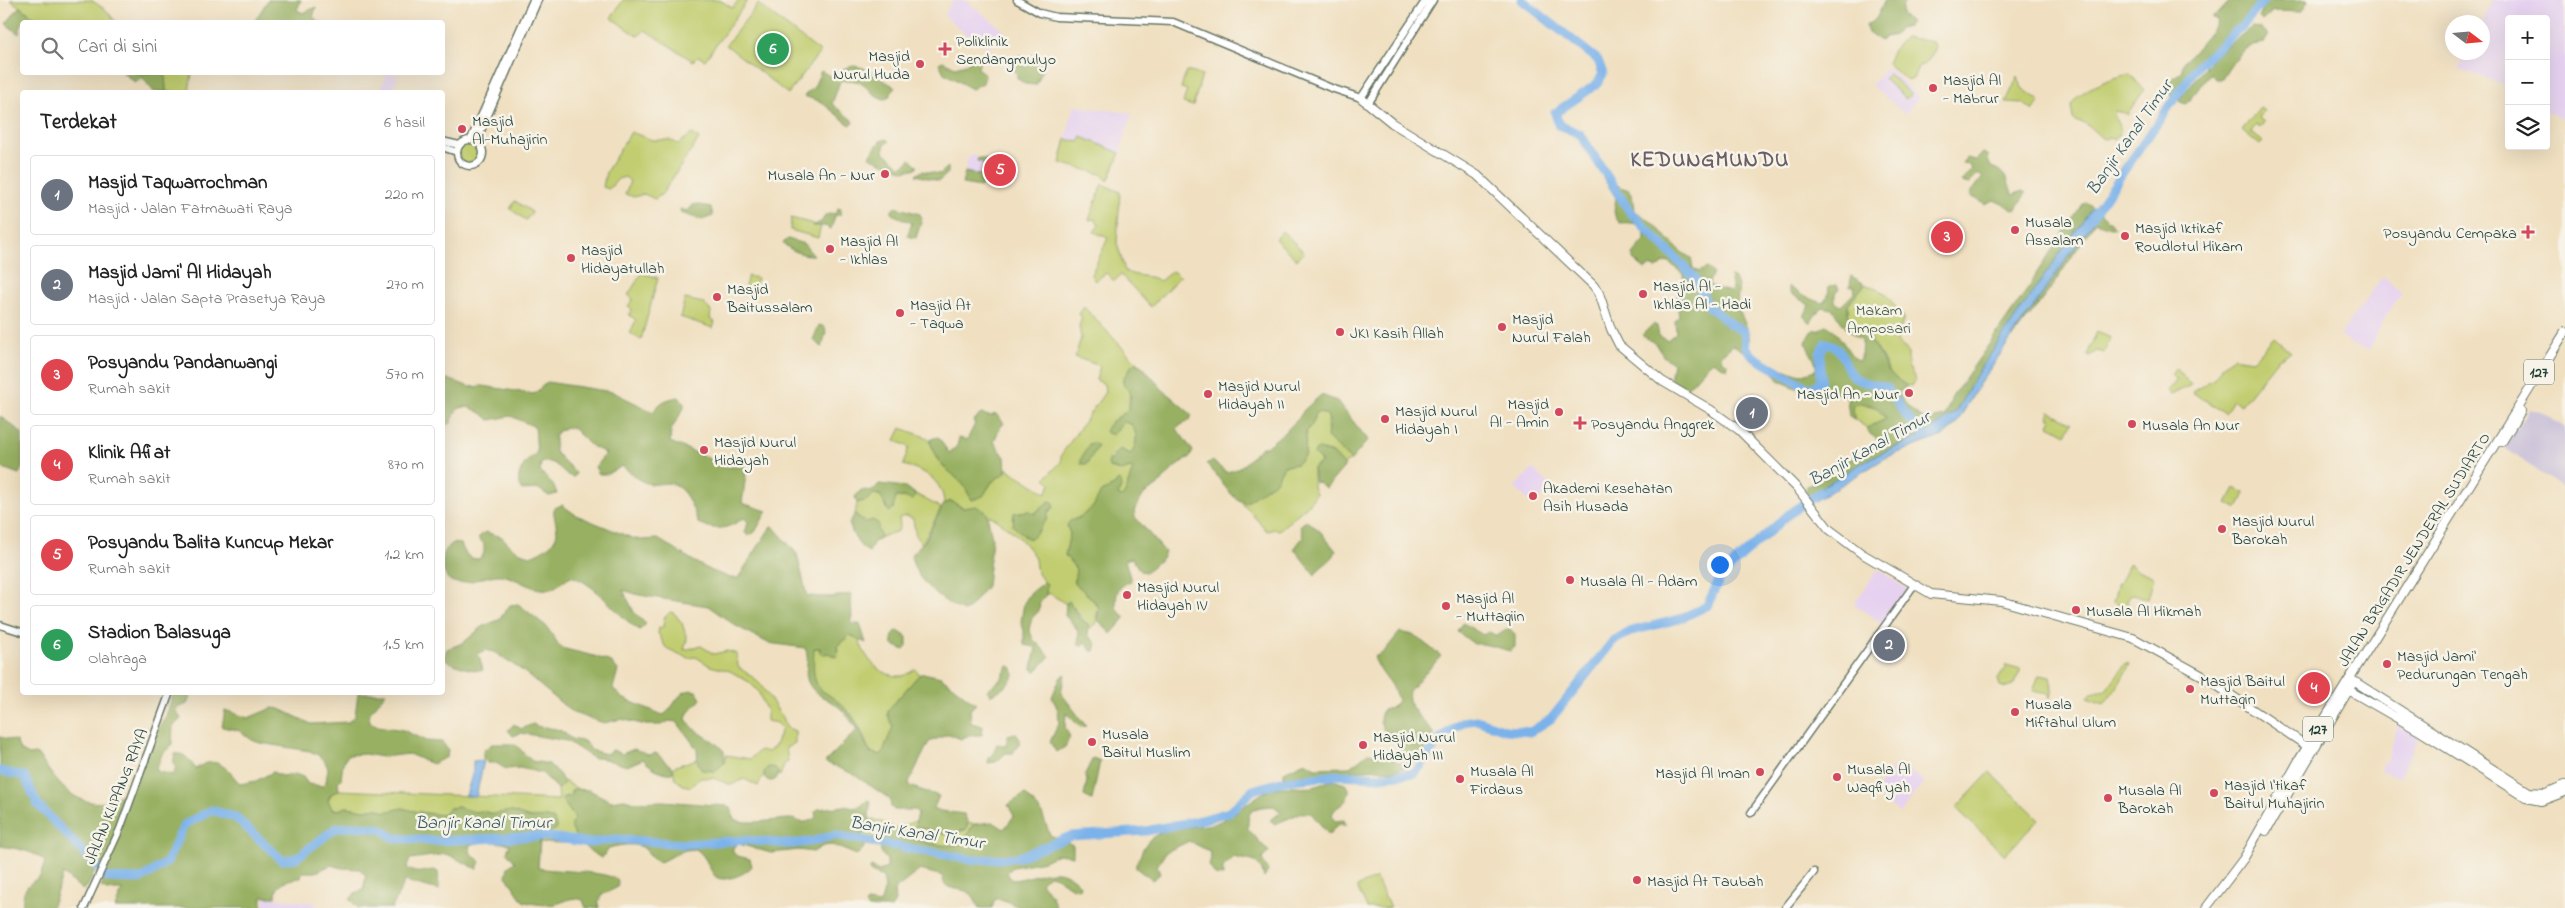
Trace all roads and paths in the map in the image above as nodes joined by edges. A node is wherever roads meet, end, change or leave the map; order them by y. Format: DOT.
graph roads {
  1 [pos="533,0"];
  2 [pos="538,0"];
  3 [pos="1017,0"];
  4 [pos="1426,0"];
  5 [pos="1433,0"];
  6 [pos="1415,23"];
  7 [pos="1392,61"];
  8 [pos="1361,98"];
  9 [pos="1368,104"];
  10 [pos="471,139"];
  11 [pos="445,142"];
  12 [pos="479,142"];
  13 [pos="445,147"];
  14 [pos="458,149"];
  15 [pos="2565,332"];
  16 [pos="2565,341"];
  17 [pos="2462,500"];
  18 [pos="1914,585"];
  19 [pos="0,624"];
  20 [pos="20,631"];
  21 [pos="2352,680"];
  22 [pos="2346,689"];
  23 [pos="169,695"];
  24 [pos="2411,721"];
  25 [pos="2309,750"];
  26 [pos="2565,785"];
  27 [pos="2565,792"];
  28 [pos="1751,812"];
  29 [pos="1814,872"];
  30 [pos="84,908"];
  31 [pos="1785,908"];
  32 [pos="2206,908"];
  33 [pos="2212,908"];
  1 -- 10 [label="main road"];
  2 -- 12 [label="main road"];
  3 -- 8 [label="main road"];
  4 -- 6 [label="main road"];
  5 -- 6 [label="main road"];
  6 -- 7 [label="main road"];
  7 -- 8 [label="main road"];
  7 -- 9 [label="main road"];
  8 -- 9 [label="main road"];
  9 -- 18 [label="main road"];
  10 -- 12 [label="main road"];
  10 -- 14 [label="main road"];
  11 -- 14 [label="main road"];
  12 -- 14 [label="main road"];
  13 -- 14 [label="main road"];
  15 -- 17 [label="main road, JALAN BRIGADIR JENDERAL SUDIARTO / 127"];
  16 -- 17 [label="main road, JALAN BRIGADIR JENDERAL SUDIARTO / 127"];
  17 -- 21 [label="main road, JALAN BRIGADIR JENDERAL SUDIARTO / 127"];
  18 -- 25 [label="main road"];
  18 -- 28 [label="main road"];
  19 -- 20 [label="main road"];
  21 -- 22 [label="main road, JALAN BRIGADIR JENDERAL SUDIARTO / 127"];
  21 -- 24 [label="main road"];
  22 -- 24 [label="main road"];
  22 -- 25 [label="main road, JALAN BRIGADIR JENDERAL SUDIARTO / 127"];
  23 -- 30 [label="main road, JALAN KLIPANG RAYA"];
  24 -- 26 [label="main road"];
  24 -- 27 [label="main road"];
  25 -- 32 [label="main road, JALAN BRIGADIR JENDERAL SUDIARTO / 127"];
  25 -- 33 [label="main road, JALAN BRIGADIR JENDERAL SUDIARTO / 127"];
  29 -- 31 [label="main road"];
}
